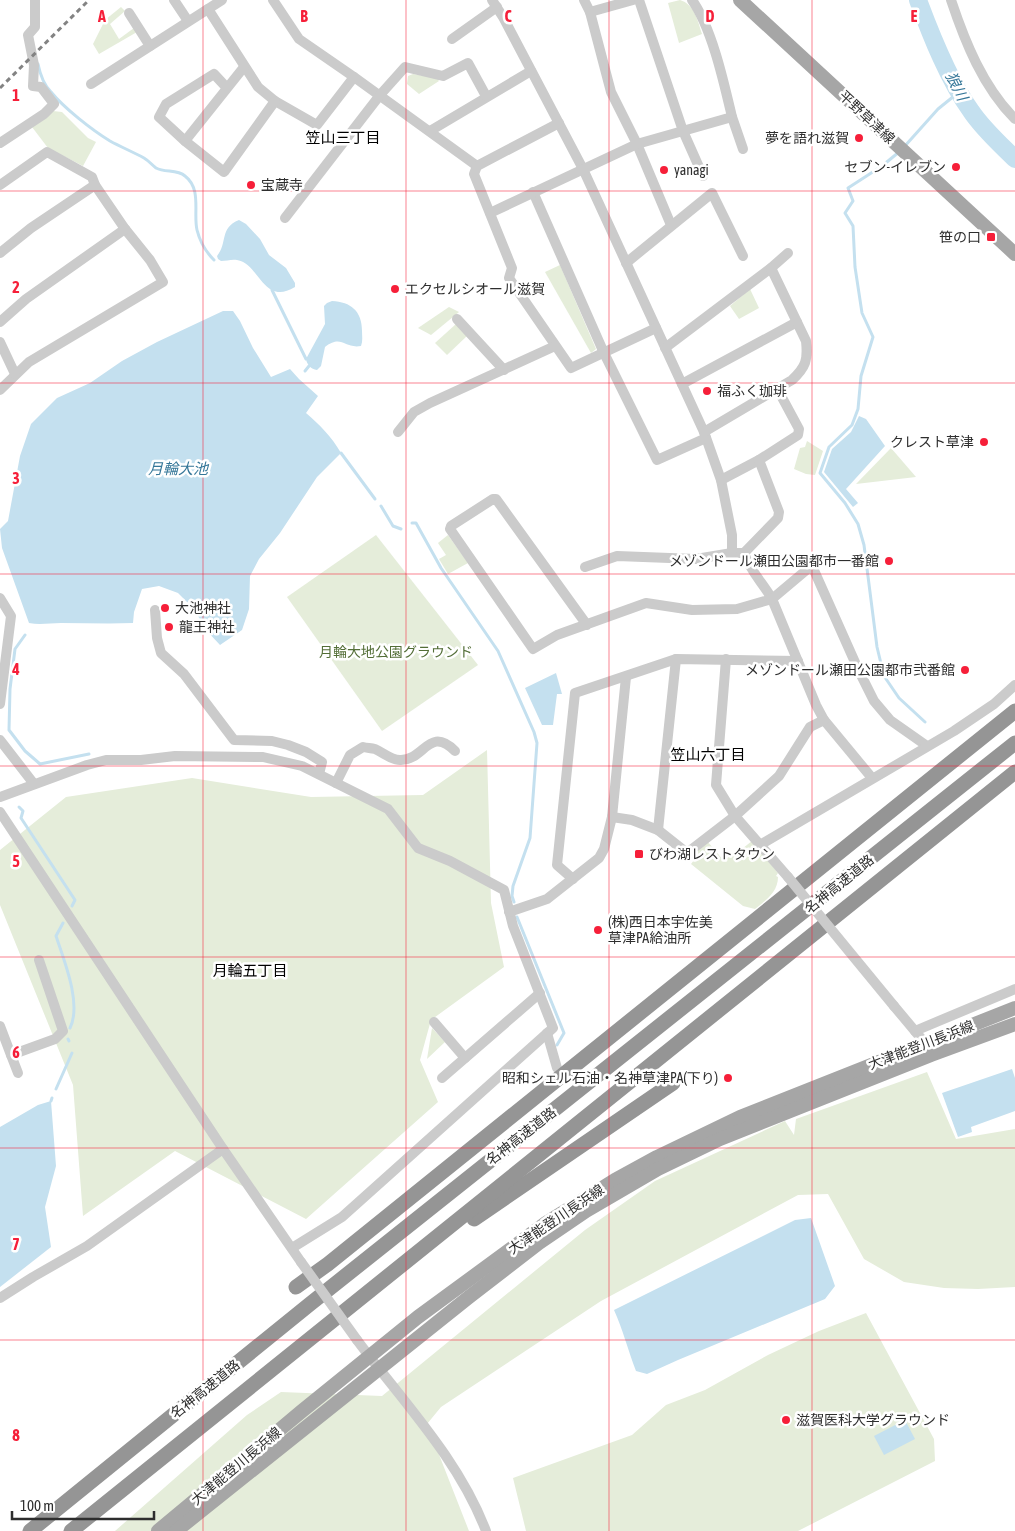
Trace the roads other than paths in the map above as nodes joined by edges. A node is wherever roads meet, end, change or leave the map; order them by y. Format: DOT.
graph roads {
  1 [pos="35,0"];
  2 [pos="174,0"];
  3 [pos="222,0"];
  4 [pos="273,0"];
  5 [pos="584,0"];
  6 [pos="633,0"];
  7 [pos="639,0"];
  8 [pos="692,0"];
  9 [pos="740,0"];
  10 [pos="951,0"];
  11 [pos="494,3"];
  12 [pos="208,9"];
  13 [pos="590,12"];
  14 [pos="129,13"];
  15 [pos="188,22"];
  16 [pos="452,39"];
  17 [pos="150,46"];
  18 [pos="244,67"];
  19 [pos="531,71"];
  20 [pos="354,77"];
  21 [pos="92,84"];
  22 [pos="227,88"];
  23 [pos="380,95"];
  24 [pos="486,96"];
  25 [pos="275,101"];
  26 [pos="732,117"];
  27 [pos="1015,119"];
  28 [pos="558,123"];
  29 [pos="430,131"];
  30 [pos="683,131"];
  31 [pos="185,140"];
  32 [pos="0,143"];
  33 [pos="636,144"];
  34 [pos="743,149"];
  35 [pos="477,166"];
  36 [pos="583,169"];
  37 [pos="703,176"];
  38 [pos="0,185"];
  39 [pos="95,185"];
  40 [pos="533,192"];
  41 [pos="490,213"];
  42 [pos="285,218"];
  43 [pos="671,225"];
  44 [pos="125,229"];
  45 [pos="788,253"];
  46 [pos="0,254"];
  47 [pos="1015,254"];
  48 [pos="743,256"];
  49 [pos="626,263"];
  50 [pos="771,268"];
  51 [pos="457,319"];
  52 [pos="0,322"];
  53 [pos="797,322"];
  54 [pos="656,328"];
  55 [pos="0,342"];
  56 [pos="555,346"];
  57 [pos="665,348"];
  58 [pos="604,353"];
  59 [pos="504,370"];
  60 [pos="15,374"];
  61 [pos="682,384"];
  62 [pos="0,390"];
  63 [pos="778,390"];
  64 [pos="398,432"];
  65 [pos="705,435"];
  66 [pos="759,460"];
  67 [pos="721,480"];
  68 [pos="732,553"];
  69 [pos="744,553"];
  70 [pos="585,567"];
  71 [pos="0,599"];
  72 [pos="772,599"];
  73 [pos="155,610"];
  74 [pos="587,625"];
  75 [pos="676,659"];
  76 [pos="726,659"];
  77 [pos="798,661"];
  78 [pos="626,677"];
  79 [pos="1015,685"];
  80 [pos="0,704"];
  81 [pos="1015,711"];
  82 [pos="824,720"];
  83 [pos="0,737"];
  84 [pos="927,746"];
  85 [pos="1011,746"];
  86 [pos="454,751"];
  87 [pos="1015,772"];
  88 [pos="319,774"];
  89 [pos="872,778"];
  90 [pos="336,783"];
  91 [pos="34,784"];
  92 [pos="0,797"];
  93 [pos="0,812"];
  94 [pos="735,816"];
  95 [pos="612,817"];
  96 [pos="658,830"];
  97 [pos="760,844"];
  98 [pos="573,879"];
  99 [pos="509,912"];
  100 [pos="39,960"];
  101 [pos="1015,989"];
  102 [pos="540,993"];
  103 [pos="1015,1008"];
  104 [pos="434,1022"];
  105 [pos="1015,1024"];
  106 [pos="0,1026"];
  107 [pos="915,1031"];
  108 [pos="547,1034"];
  109 [pos="928,1049"];
  110 [pos="11,1055"];
  111 [pos="465,1058"];
  112 [pos="557,1068"];
  113 [pos="18,1073"];
  114 [pos="442,1078"];
  115 [pos="673,1082"];
  116 [pos="223,1149"];
  117 [pos="292,1248"];
  118 [pos="392,1274"];
  119 [pos="296,1286"];
  120 [pos="0,1298"];
  121 [pos="374,1362"];
  122 [pos="30,1531"];
  123 [pos="71,1531"];
  124 [pos="158,1531"];
  125 [pos="176,1531"];
  126 [pos="486,1531"];
  1 -- 32 [label="street"];
  2 -- 15 [label="street"];
  3 -- 12 [label="street"];
  4 -- 20 [label="street"];
  5 -- 13 [label="street"];
  6 -- 13 [label="street"];
  7 -- 30 [label="street"];
  8 -- 26 [label="street"];
  9 -- 47 [label="main road, 平野草津線"];
  10 -- 27 [label="street"];
  11 -- 16 [label="street"];
  11 -- 19 [label="street"];
  12 -- 15 [label="street"];
  12 -- 18 [label="street"];
  13 -- 33 [label="street"];
  14 -- 17 [label="street"];
  15 -- 17 [label="street"];
  17 -- 21 [label="street"];
  18 -- 22 [label="street"];
  18 -- 25 [label="street"];
  19 -- 24 [label="street"];
  19 -- 28 [label="street"];
  20 -- 23 [label="street"];
  20 -- 25 [label="street"];
  22 -- 31 [label="street"];
  22 -- 31 [label="street"];
  23 -- 24 [label="street"];
  23 -- 29 [label="street"];
  23 -- 42 [label="street"];
  24 -- 29 [label="street"];
  25 -- 31 [label="street"];
  26 -- 30 [label="street"];
  26 -- 34 [label="street"];
  28 -- 35 [label="street"];
  28 -- 36 [label="street"];
  29 -- 35 [label="street"];
  30 -- 33 [label="street"];
  30 -- 37 [label="street"];
  33 -- 36 [label="street"];
  33 -- 43 [label="street"];
  35 -- 41 [label="street"];
  36 -- 40 [label="street"];
  36 -- 49 [label="street"];
  38 -- 39 [label="street"];
  39 -- 44 [label="street"];
  39 -- 46 [label="street"];
  40 -- 41 [label="street"];
  40 -- 58 [label="street"];
  41 -- 56 [label="street"];
  43 -- 48 [label="street"];
  43 -- 49 [label="street"];
  44 -- 52 [label="street"];
  44 -- 60 [label="street"];
  45 -- 50 [label="street"];
  49 -- 54 [label="street"];
  50 -- 53 [label="street"];
  50 -- 57 [label="street"];
  51 -- 59 [label="street"];
  53 -- 61 [label="street"];
  53 -- 63 [label="street"];
  54 -- 57 [label="street"];
  54 -- 58 [label="street"];
  55 -- 60 [label="street"];
  56 -- 58 [label="street"];
  56 -- 59 [label="street"];
  57 -- 61 [label="street"];
  58 -- 65 [label="street"];
  59 -- 64 [label="street"];
  60 -- 62 [label="street"];
  61 -- 65 [label="street"];
  63 -- 65 [label="street"];
  63 -- 66 [label="street"];
  65 -- 67 [label="street"];
  66 -- 67 [label="street"];
  66 -- 69 [label="street"];
  67 -- 68 [label="street"];
  68 -- 69 [label="street"];
  68 -- 70 [label="street"];
  69 -- 72 [label="street"];
  71 -- 80 [label="street"];
  72 -- 74 [label="street"];
  72 -- 77 [label="street"];
  72 -- 84 [label="street"];
  73 -- 88 [label="street"];
  74 -- 74 [label="street"];
  75 -- 76 [label="street"];
  75 -- 78 [label="street"];
  75 -- 96 [label="street"];
  76 -- 77 [label="street"];
  76 -- 94 [label="street"];
  77 -- 82 [label="street"];
  78 -- 95 [label="street"];
  78 -- 98 [label="street"];
  79 -- 84 [label="street"];
  81 -- 119 [label="highway"];
  82 -- 89 [label="street"];
  82 -- 94 [label="street"];
  83 -- 91 [label="street"];
  84 -- 89 [label="street"];
  85 -- 122 [label="highway, 名神高速道路"];
  86 -- 90 [label="street"];
  87 -- 118 [label="highway, 名神高速道路"];
  88 -- 90 [label="street"];
  88 -- 91 [label="street"];
  89 -- 97 [label="street"];
  90 -- 99 [label="street"];
  91 -- 92 [label="street"];
  93 -- 116 [label="street"];
  94 -- 96 [label="street"];
  94 -- 97 [label="street"];
  95 -- 96 [label="street"];
  95 -- 98 [label="street"];
  97 -- 107 [label="street, bridge"];
  98 -- 99 [label="street"];
  99 -- 102 [label="street"];
  100 -- 110 [label="street"];
  101 -- 107 [label="street"];
  102 -- 108 [label="street"];
  102 -- 111 [label="street"];
  103 -- 109 [label="main road, 大津能登川長浜線"];
  104 -- 111 [label="street"];
  105 -- 109 [label="main road, 大津能登川長浜線"];
  106 -- 110 [label="street"];
  107 -- 109 [label="street"];
  108 -- 112 [label="street"];
  108 -- 117 [label="street"];
  109 -- 121 [label="main road, 大津能登川長浜線"];
  110 -- 113 [label="street"];
  111 -- 114 [label="street"];
  115 -- 118 [label="highway"];
  116 -- 117 [label="street"];
  116 -- 120 [label="street"];
  117 -- 121 [label="street, bridge"];
  118 -- 123 [label="highway, 名神高速道路"];
  121 -- 124 [label="main road, 大津能登川長浜線"];
  121 -- 125 [label="main road, 大津能登川長浜線"];
  121 -- 126 [label="street"];
}
